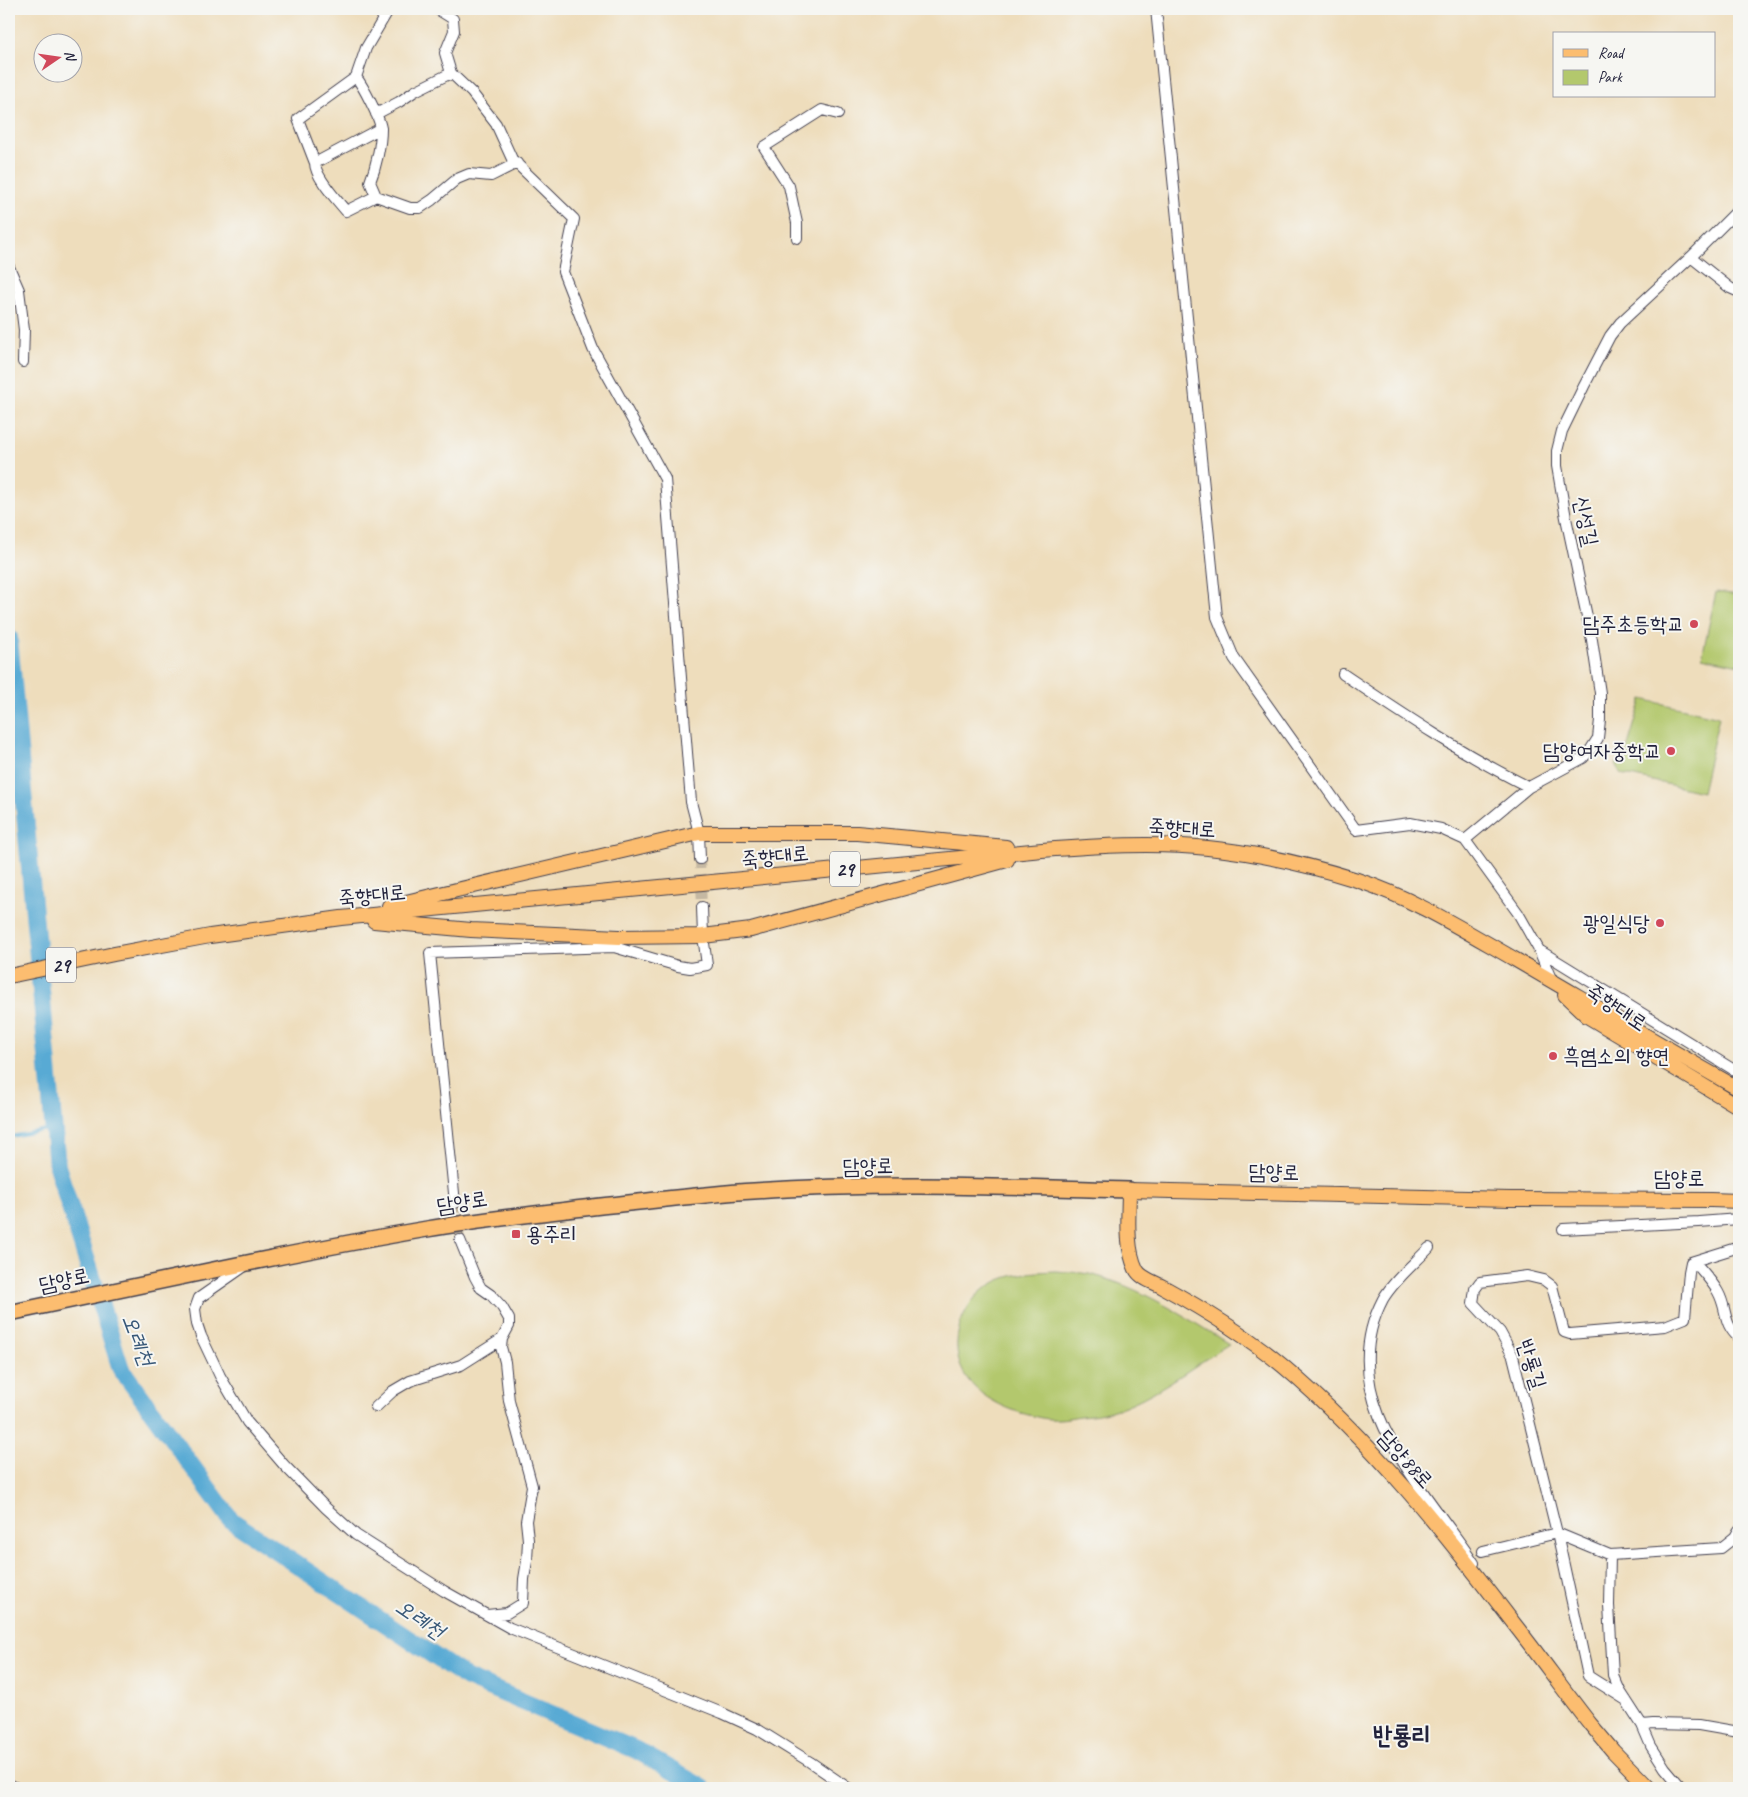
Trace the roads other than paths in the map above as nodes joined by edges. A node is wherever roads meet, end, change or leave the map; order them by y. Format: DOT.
graph roads {
  1 [pos="389,9"];
  2 [pos="437,9"];
  3 [pos="1156,9"];
  4 [pos="451,73"];
  5 [pos="356,77"];
  6 [pos="376,114"];
  7 [pos="838,114"];
  8 [pos="381,128"];
  9 [pos="315,163"];
  10 [pos="517,163"];
  11 [pos="376,196"];
  12 [pos="1739,207"];
  13 [pos="797,238"];
  14 [pos="1692,257"];
  15 [pos="9,267"];
  16 [pos="1739,292"];
  17 [pos="23,362"];
  18 [pos="1344,674"];
  19 [pos="1529,787"];
  20 [pos="699,832"];
  21 [pos="1465,840"];
  22 [pos="1042,850"];
  23 [pos="700,859"];
  24 [pos="702,907"];
  25 [pos="341,918"];
  26 [pos="703,936"];
  27 [pos="1539,950"];
  28 [pos="9,976"];
  29 [pos="1552,981"];
  30 [pos="1739,1073"];
  31 [pos="1739,1089"];
  32 [pos="1739,1107"];
  33 [pos="1129,1190"];
  34 [pos="1739,1201"];
  35 [pos="455,1203"];
  36 [pos="1739,1219"];
  37 [pos="1563,1229"];
  38 [pos="460,1240"];
  39 [pos="1739,1247"];
  40 [pos="1429,1248"];
  41 [pos="1694,1260"];
  42 [pos="248,1264"];
  43 [pos="16,1312"];
  44 [pos="1739,1338"];
  45 [pos="502,1339"];
  46 [pos="376,1407"];
  47 [pos="1739,1530"];
  48 [pos="1557,1533"];
  49 [pos="1483,1551"];
  50 [pos="1610,1555"];
  51 [pos="487,1615"];
  52 [pos="1516,1626"];
  53 [pos="1626,1700"];
  54 [pos="1642,1726"];
  55 [pos="1739,1732"];
  56 [pos="9,1784"];
  57 [pos="16,1788"];
  58 [pos="848,1788"];
  59 [pos="1649,1788"];
  60 [pos="1682,1788"];
  1 -- 5 [label="street"];
  2 -- 4 [label="street"];
  3 -- 21 [label="street"];
  4 -- 6 [label="street"];
  4 -- 10 [label="street"];
  5 -- 6 [label="street"];
  5 -- 9 [label="street"];
  6 -- 8 [label="street"];
  7 -- 13 [label="street"];
  8 -- 9 [label="street"];
  8 -- 11 [label="street"];
  9 -- 11 [label="street"];
  10 -- 11 [label="street"];
  10 -- 20 [label="street"];
  12 -- 14 [label="street, 신성길"];
  14 -- 16 [label="street"];
  14 -- 19 [label="street, 신성길"];
  15 -- 17 [label="street"];
  18 -- 19 [label="street"];
  19 -- 21 [label="street, 신성길"];
  20 -- 22 [label="main road"];
  20 -- 23 [label="street"];
  20 -- 25 [label="main road"];
  21 -- 27 [label="street"];
  22 -- 25 [label="main road, 죽향대로 / 29"];
  22 -- 26 [label="main road"];
  22 -- 29 [label="main road, 죽향대로 / 29"];
  24 -- 26 [label="street"];
  25 -- 26 [label="main road"];
  25 -- 28 [label="main road, 죽향대로 / 29"];
  26 -- 35 [label="street"];
  27 -- 29 [label="street"];
  27 -- 30 [label="street"];
  29 -- 31 [label="main road, 죽향대로 / 29"];
  29 -- 32 [label="main road, 죽향대로 / 29"];
  33 -- 34 [label="main road, 담양로"];
  33 -- 42 [label="highway, 담양로"];
  33 -- 52 [label="main road, 담양88로"];
  36 -- 37 [label="street"];
  38 -- 45 [label="street"];
  39 -- 41 [label="street"];
  40 -- 52 [label="street"];
  41 -- 44 [label="street"];
  41 -- 48 [label="street, 반룡길"];
  42 -- 43 [label="highway, 담양로"];
  42 -- 51 [label="street"];
  45 -- 46 [label="street"];
  45 -- 51 [label="street"];
  47 -- 50 [label="street"];
  48 -- 49 [label="street"];
  48 -- 50 [label="street"];
  48 -- 53 [label="street, 반룡길"];
  50 -- 53 [label="street, 반룡길"];
  51 -- 58 [label="street"];
  52 -- 59 [label="main road, 담양88로"];
  53 -- 54 [label="street, 반룡길"];
  54 -- 55 [label="street"];
  54 -- 60 [label="street, 반룡길"];
  56 -- 57 [label="street"];
}
